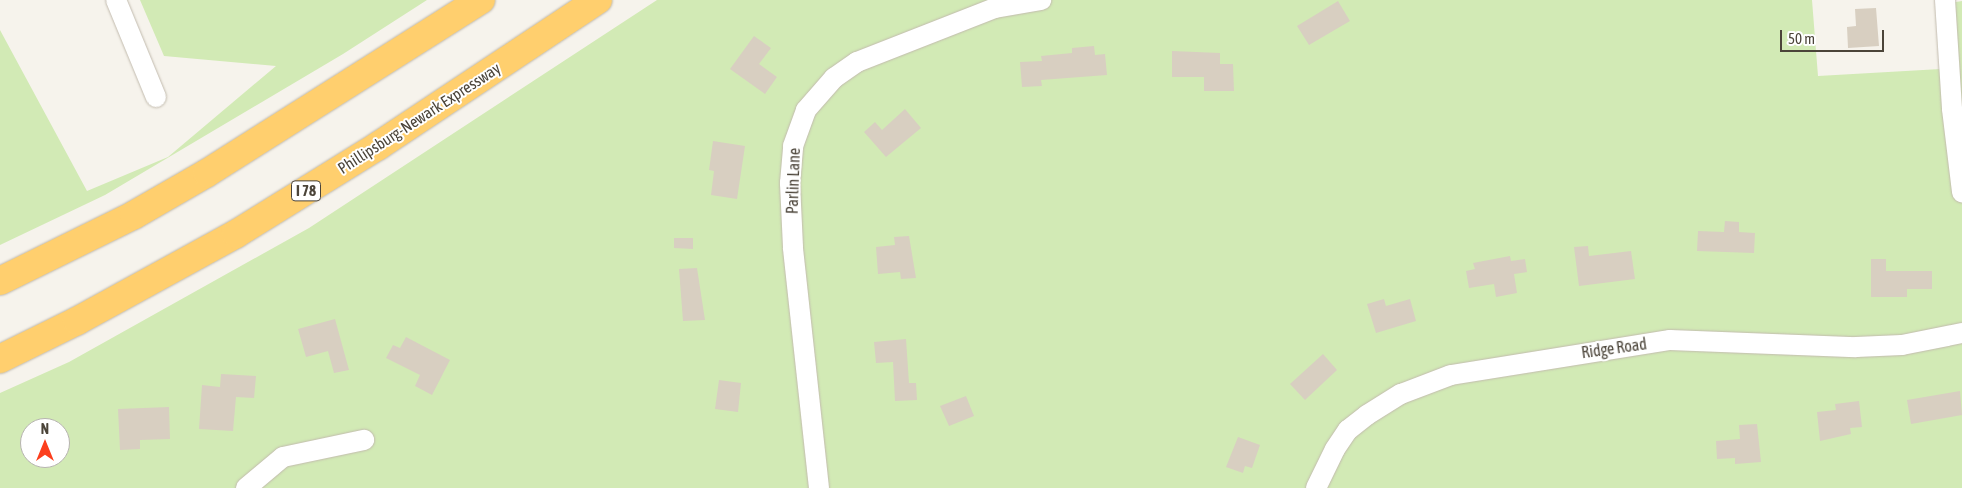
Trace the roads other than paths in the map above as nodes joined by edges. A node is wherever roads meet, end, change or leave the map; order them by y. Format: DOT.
graph roads {
  1 [pos="116,0"];
  2 [pos="481,0"];
  3 [pos="598,0"];
  4 [pos="1041,0"];
  5 [pos="1945,0"];
  6 [pos="156,96"];
  7 [pos="378,146"];
  8 [pos="1962,192"];
  9 [pos="0,281"];
  10 [pos="1962,333"];
  11 [pos="0,358"];
  12 [pos="0,379"];
  13 [pos="364,440"];
  14 [pos="246,488"];
  15 [pos="819,488"];
  16 [pos="1316,488"];
  1 -- 6 [label="street"];
  2 -- 9 [label="highway"];
  3 -- 7 [label="highway, Phillipsburg-Newark Expressway / I 78"];
  4 -- 15 [label="street, Parlin Lane"];
  5 -- 8 [label="street"];
  7 -- 11 [label="highway, Phillipsburg-Newark Expressway / I 78"];
  7 -- 12 [label="highway"];
  10 -- 16 [label="street, Ridge Road"];
  13 -- 14 [label="street"];
}
